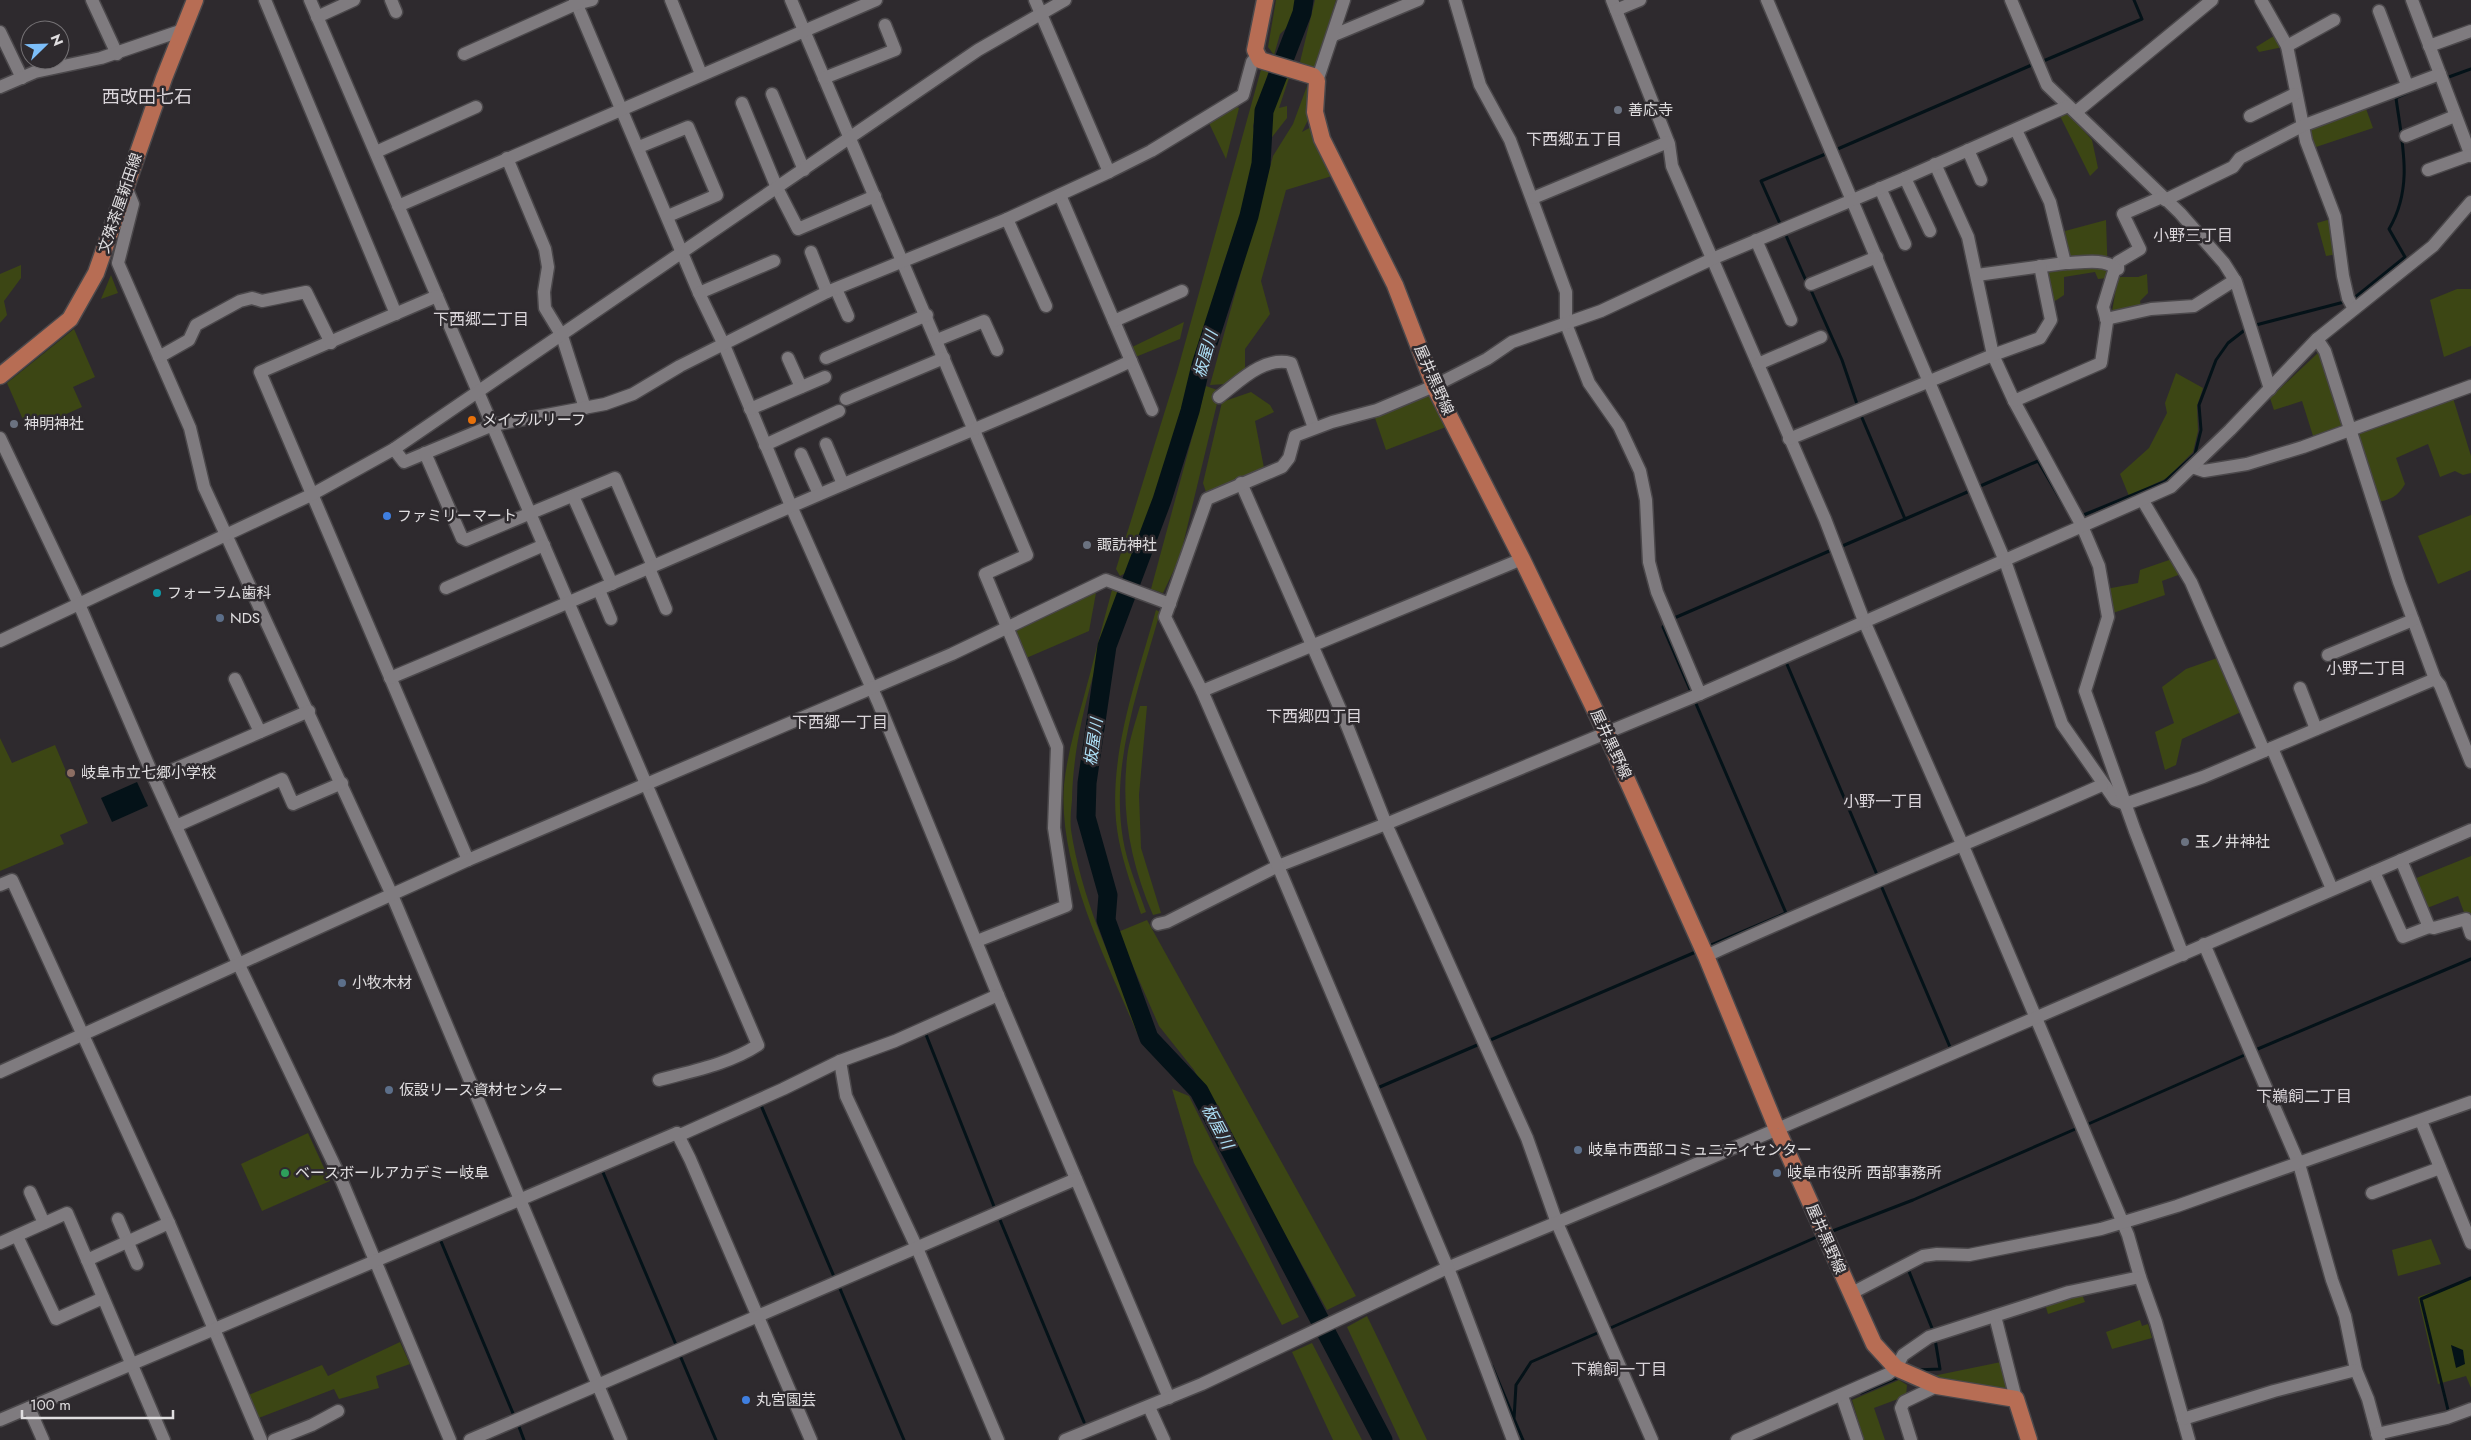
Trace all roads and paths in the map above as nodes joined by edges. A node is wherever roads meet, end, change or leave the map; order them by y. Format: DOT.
graph roads {
  1 [pos="92,0"];
  2 [pos="195,0"];
  3 [pos="265,0"];
  4 [pos="310,0"];
  5 [pos="354,0"];
  6 [pos="391,0"];
  7 [pos="592,0"];
  8 [pos="671,0"];
  9 [pos="791,0"];
  10 [pos="876,0"];
  11 [pos="1035,0"];
  12 [pos="1065,0"];
  13 [pos="1265,0"];
  14 [pos="1344,0"];
  15 [pos="1418,0"];
  16 [pos="1455,0"];
  17 [pos="1640,0"];
  18 [pos="1767,0"];
  19 [pos="2011,0"];
  20 [pos="2212,0"];
  21 [pos="2261,0"];
  22 [pos="2412,0"];
  23 [pos="576,2"];
  24 [pos="1614,5"];
  25 [pos="2379,11"];
  26 [pos="396,12"];
  27 [pos="1041,13"];
  28 [pos="317,17"];
  29 [pos="2334,20"];
  30 [pos="885,25"];
  31 [pos="182,30"];
  32 [pos="804,30"];
  33 [pos="2471,30"];
  34 [pos="0,32"];
  35 [pos="1334,35"];
  36 [pos="2288,46"];
  37 [pos="2429,46"];
  38 [pos="116,54"];
  39 [pos="464,54"];
  40 [pos="1258,59"];
  41 [pos="701,74"];
  42 [pos="2440,74"];
  43 [pos="22,78"];
  44 [pos="824,78"];
  45 [pos="1315,79"];
  46 [pos="2407,85"];
  47 [pos="0,87"];
  48 [pos="772,94"];
  49 [pos="2295,94"];
  50 [pos="742,103"];
  51 [pos="476,107"];
  52 [pos="620,109"];
  53 [pos="2072,109"];
  54 [pos="2250,116"];
  55 [pos="2455,116"];
  56 [pos="2302,126"];
  57 [pos="2016,130"];
  58 [pos="2406,136"];
  59 [pos="850,138"];
  60 [pos="1668,142"];
  61 [pos="638,147"];
  62 [pos="1968,150"];
  63 [pos="376,152"];
  64 [pos="2471,155"];
  65 [pos="506,158"];
  66 [pos="1935,164"];
  67 [pos="804,170"];
  68 [pos="2428,170"];
  69 [pos="1109,172"];
  70 [pos="1905,178"];
  71 [pos="1981,180"];
  72 [pos="126,187"];
  73 [pos="777,188"];
  74 [pos="1880,188"];
  75 [pos="1060,195"];
  76 [pos="875,196"];
  77 [pos="1533,198"];
  78 [pos="2164,199"];
  79 [pos="1853,200"];
  80 [pos="2471,202"];
  81 [pos="398,206"];
  82 [pos="668,216"];
  83 [pos="1007,218"];
  84 [pos="1930,231"];
  85 [pos="1756,240"];
  86 [pos="1904,244"];
  87 [pos="810,252"];
  88 [pos="683,253"];
  89 [pos="1877,257"];
  90 [pos="1712,259"];
  91 [pos="774,261"];
  92 [pos="904,261"];
  93 [pos="2065,263"];
  94 [pos="2040,266"];
  95 [pos="2115,268"];
  96 [pos="1977,276"];
  97 [pos="2235,280"];
  98 [pos="1811,284"];
  99 [pos="832,290"];
  100 [pos="1182,290"];
  101 [pos="699,293"];
  102 [pos="437,296"];
  103 [pos="1046,306"];
  104 [pos="2354,309"];
  105 [pos="396,314"];
  106 [pos="926,315"];
  107 [pos="848,316"];
  108 [pos="2106,319"];
  109 [pos="1791,320"];
  110 [pos="1114,321"];
  111 [pos="1566,324"];
  112 [pos="562,336"];
  113 [pos="1822,337"];
  114 [pos="2317,339"];
  115 [pos="937,340"];
  116 [pos="331,343"];
  117 [pos="724,345"];
  118 [pos="997,350"];
  119 [pos="1993,355"];
  120 [pos="159,357"];
  121 [pos="788,358"];
  122 [pos="826,358"];
  123 [pos="944,358"];
  124 [pos="1131,361"];
  125 [pos="1758,364"];
  126 [pos="0,376"];
  127 [pos="825,377"];
  128 [pos="1930,381"];
  129 [pos="1434,386"];
  130 [pos="2471,386"];
  131 [pos="801,387"];
  132 [pos="2270,389"];
  133 [pos="478,392"];
  134 [pos="1219,397"];
  135 [pos="846,399"];
  136 [pos="2014,401"];
  137 [pos="585,408"];
  138 [pos="750,409"];
  139 [pos="1152,410"];
  140 [pos="839,411"];
  141 [pos="493,425"];
  142 [pos="1314,428"];
  143 [pos="975,429"];
  144 [pos="2349,430"];
  145 [pos="0,438"];
  146 [pos="1789,438"];
  147 [pos="826,444"];
  148 [pos="765,445"];
  149 [pos="394,449"];
  150 [pos="425,453"];
  151 [pos="801,454"];
  152 [pos="2192,466"];
  153 [pos="1241,483"];
  154 [pos="843,484"];
  155 [pos="819,494"];
  156 [pos="311,496"];
  157 [pos="573,496"];
  158 [pos="2143,501"];
  159 [pos="791,506"];
  160 [pos="531,513"];
  161 [pos="2082,526"];
  162 [pos="224,536"];
  163 [pos="544,544"];
  164 [pos="1522,559"];
  165 [pos="2005,561"];
  166 [pos="651,567"];
  167 [pos="612,584"];
  168 [pos="446,588"];
  169 [pos="599,590"];
  170 [pos="570,603"];
  171 [pos="1166,603"];
  172 [pos="79,604"];
  173 [pos="666,609"];
  174 [pos="611,619"];
  175 [pos="1864,620"];
  176 [pos="2413,620"];
  177 [pos="1006,628"];
  178 [pos="0,641"];
  179 [pos="1312,645"];
  180 [pos="2328,655"];
  181 [pos="390,678"];
  182 [pos="236,679"];
  183 [pos="2435,679"];
  184 [pos="2300,688"];
  185 [pos="871,689"];
  186 [pos="1202,691"];
  187 [pos="1700,694"];
  188 [pos="309,711"];
  189 [pos="2316,730"];
  190 [pos="260,732"];
  191 [pos="1606,733"];
  192 [pos="2268,750"];
  193 [pos="2471,762"];
  194 [pos="154,778"];
  195 [pos="342,783"];
  196 [pos="646,785"];
  197 [pos="2102,785"];
  198 [pos="2125,804"];
  199 [pos="1386,824"];
  200 [pos="176,826"];
  201 [pos="2471,830"];
  202 [pos="1963,846"];
  203 [pos="468,860"];
  204 [pos="2401,860"];
  205 [pos="1278,866"];
  206 [pos="2374,872"];
  207 [pos="0,885"];
  208 [pos="2332,889"];
  209 [pos="392,895"];
  210 [pos="1158,924"];
  211 [pos="2429,927"];
  212 [pos="2471,934"];
  213 [pos="977,941"];
  214 [pos="2204,944"];
  215 [pos="2183,955"];
  216 [pos="1706,956"];
  217 [pos="238,963"];
  218 [pos="998,995"];
  219 [pos="2035,1019"];
  220 [pos="83,1035"];
  221 [pos="840,1061"];
  222 [pos="0,1072"];
  223 [pos="659,1080"];
  224 [pos="2471,1102"];
  225 [pos="2421,1121"];
  226 [pos="1777,1129"];
  227 [pos="677,1133"];
  228 [pos="2299,1164"];
  229 [pos="2440,1168"];
  230 [pos="1076,1179"];
  231 [pos="30,1192"];
  232 [pos="2372,1193"];
  233 [pos="519,1200"];
  234 [pos="118,1219"];
  235 [pos="1557,1222"];
  236 [pos="169,1223"];
  237 [pos="2122,1223"];
  238 [pos="44,1224"];
  239 [pos="18,1236"];
  240 [pos="128,1242"];
  241 [pos="0,1243"];
  242 [pos="2471,1243"];
  243 [pos="917,1248"];
  244 [pos="87,1260"];
  245 [pos="375,1261"];
  246 [pos="138,1264"];
  247 [pos="1447,1268"];
  248 [pos="2140,1277"];
  249 [pos="1850,1294"];
  250 [pos="103,1298"];
  251 [pos="1995,1316"];
  252 [pos="759,1317"];
  253 [pos="214,1329"];
  254 [pos="132,1364"];
  255 [pos="1896,1368"];
  256 [pos="2356,1370"];
  257 [pos="597,1384"];
  258 [pos="1937,1386"];
  259 [pos="1842,1396"];
  260 [pos="1169,1398"];
  261 [pos="2016,1399"];
  262 [pos="1149,1407"];
  263 [pos="29,1408"];
  264 [pos="2471,1409"];
  265 [pos="338,1411"];
  266 [pos="2183,1419"];
  267 [pos="0,1420"];
  268 [pos="2378,1437"];
  269 [pos="43,1440"];
  270 [pos="164,1440"];
  271 [pos="261,1440"];
  272 [pos="274,1440"];
  273 [pos="450,1440"];
  274 [pos="470,1440"];
  275 [pos="621,1440"];
  276 [pos="811,1440"];
  277 [pos="998,1440"];
  278 [pos="1065,1440"];
  279 [pos="1164,1440"];
  280 [pos="1513,1440"];
  281 [pos="1652,1440"];
  282 [pos="1737,1440"];
  283 [pos="1857,1440"];
  284 [pos="1911,1440"];
  285 [pos="2029,1440"];
  286 [pos="2189,1440"];
  1 -- 38 [label="street"];
  2 -- 31 [label="main road, 文殊茶屋新田線"];
  3 -- 105 [label="street"];
  4 -- 28 [label="street"];
  5 -- 28 [label="street"];
  6 -- 26 [label="street"];
  7 -- 23 [label="street"];
  8 -- 41 [label="street"];
  9 -- 32 [label="street"];
  10 -- 32 [label="street"];
  11 -- 27 [label="street"];
  12 -- 27 [label="street"];
  13 -- 40 [label="main road"];
  14 -- 35 [label="street"];
  15 -- 35 [label="street"];
  16 -- 77 [label="street"];
  17 -- 24 [label="street"];
  18 -- 79 [label="street"];
  19 -- 53 [label="street"];
  20 -- 53 [label="street"];
  21 -- 36 [label="street"];
  22 -- 37 [label="street"];
  23 -- 39 [label="street"];
  23 -- 52 [label="street"];
  24 -- 60 [label="street"];
  25 -- 46 [label="street"];
  27 -- 59 [label="street"];
  27 -- 69 [label="street"];
  28 -- 63 [label="street"];
  29 -- 36 [label="street"];
  30 -- 44 [label="street"];
  31 -- 38 [label="street"];
  31 -- 72 [label="main road, 文殊茶屋新田線"];
  32 -- 41 [label="street"];
  32 -- 44 [label="street"];
  33 -- 37 [label="street"];
  34 -- 43 [label="street"];
  35 -- 45 [label="street"];
  36 -- 49 [label="street"];
  37 -- 42 [label="street"];
  38 -- 43 [label="street"];
  40 -- 45 [label="main road"];
  40 -- 69 [label="street"];
  41 -- 52 [label="street"];
  42 -- 46 [label="street"];
  42 -- 55 [label="street"];
  43 -- 47 [label="street"];
  44 -- 59 [label="street"];
  45 -- 129 [label="main road, 屋井黒野線"];
  46 -- 56 [label="street"];
  48 -- 67 [label="street"];
  49 -- 54 [label="street"];
  49 -- 56 [label="street"];
  50 -- 73 [label="street"];
  51 -- 63 [label="street"];
  52 -- 61 [label="street"];
  52 -- 65 [label="street"];
  53 -- 57 [label="street"];
  53 -- 78 [label="street"];
  55 -- 58 [label="street"];
  55 -- 64 [label="street"];
  56 -- 78 [label="street"];
  56 -- 104 [label="street"];
  57 -- 62 [label="street"];
  57 -- 93 [label="street"];
  59 -- 67 [label="street"];
  59 -- 76 [label="street"];
  60 -- 77 [label="street"];
  60 -- 90 [label="street"];
  61 -- 82 [label="street"];
  61 -- 82 [label="street"];
  62 -- 66 [label="street"];
  62 -- 71 [label="street"];
  63 -- 81 [label="street"];
  64 -- 68 [label="street"];
  65 -- 81 [label="street"];
  65 -- 112 [label="street"];
  66 -- 70 [label="street"];
  66 -- 96 [label="street"];
  67 -- 73 [label="street"];
  69 -- 75 [label="street"];
  70 -- 74 [label="street"];
  70 -- 84 [label="street"];
  72 -- 120 [label="street"];
  72 -- 126 [label="main road, 文殊茶屋新田線"];
  73 -- 76 [label="street"];
  73 -- 88 [label="street"];
  74 -- 79 [label="street"];
  74 -- 86 [label="street"];
  75 -- 83 [label="street"];
  75 -- 110 [label="street"];
  76 -- 92 [label="street"];
  77 -- 111 [label="street"];
  78 -- 95 [label="street"];
  78 -- 97 [label="street"];
  79 -- 85 [label="street"];
  79 -- 89 [label="street"];
  80 -- 104 [label="street"];
  81 -- 102 [label="street"];
  82 -- 88 [label="street"];
  83 -- 92 [label="street"];
  83 -- 103 [label="street"];
  85 -- 90 [label="street"];
  85 -- 109 [label="street"];
  87 -- 99 [label="street"];
  88 -- 101 [label="street"];
  88 -- 112 [label="street"];
  89 -- 98 [label="street"];
  89 -- 128 [label="street"];
  90 -- 111 [label="street"];
  90 -- 125 [label="street"];
  91 -- 101 [label="street"];
  92 -- 99 [label="street"];
  92 -- 106 [label="street"];
  93 -- 94 [label="street"];
  93 -- 95 [label="street"];
  94 -- 96 [label="street"];
  94 -- 119 [label="street"];
  95 -- 108 [label="street"];
  96 -- 119 [label="street"];
  97 -- 108 [label="street"];
  97 -- 132 [label="street"];
  99 -- 107 [label="street"];
  99 -- 117 [label="street"];
  100 -- 110 [label="street"];
  101 -- 117 [label="street"];
  102 -- 105 [label="street"];
  102 -- 133 [label="street"];
  104 -- 114 [label="street"];
  105 -- 116 [label="street"];
  106 -- 115 [label="street"];
  106 -- 122 [label="street"];
  108 -- 136 [label="street"];
  110 -- 124 [label="street"];
  111 -- 129 [label="street"];
  111 -- 187 [label="street"];
  112 -- 133 [label="street"];
  112 -- 137 [label="street"];
  113 -- 125 [label="street"];
  114 -- 132 [label="street"];
  114 -- 144 [label="street"];
  115 -- 118 [label="street"];
  115 -- 123 [label="street"];
  116 -- 120 [label="street"];
  116 -- 156 [label="street"];
  117 -- 137 [label="street"];
  117 -- 138 [label="street"];
  119 -- 128 [label="street"];
  119 -- 136 [label="street"];
  120 -- 162 [label="street"];
  121 -- 131 [label="street"];
  123 -- 135 [label="street"];
  123 -- 143 [label="street"];
  124 -- 139 [label="street"];
  124 -- 143 [label="street"];
  125 -- 146 [label="street"];
  127 -- 131 [label="street"];
  128 -- 146 [label="street"];
  128 -- 165 [label="street"];
  129 -- 142 [label="street"];
  129 -- 164 [label="main road, 屋井黒野線"];
  130 -- 144 [label="street"];
  131 -- 138 [label="street"];
  132 -- 152 [label="street"];
  133 -- 141 [label="street"];
  133 -- 149 [label="street"];
  134 -- 142 [label="street"];
  136 -- 161 [label="street"];
  137 -- 141 [label="street"];
  138 -- 148 [label="street"];
  140 -- 148 [label="street"];
  141 -- 150 [label="street"];
  141 -- 160 [label="street"];
  142 -- 153 [label="street"];
  143 -- 154 [label="street"];
  143 -- 177 [label="street"];
  144 -- 152 [label="street"];
  144 -- 176 [label="street"];
  145 -- 172 [label="street"];
  146 -- 175 [label="street"];
  147 -- 154 [label="street"];
  148 -- 159 [label="street"];
  149 -- 150 [label="street"];
  149 -- 156 [label="street"];
  150 -- 160 [label="street"];
  151 -- 155 [label="street"];
  152 -- 158 [label="street"];
  153 -- 171 [label="street"];
  153 -- 179 [label="street"];
  154 -- 155 [label="street"];
  155 -- 159 [label="street"];
  156 -- 162 [label="street"];
  156 -- 181 [label="street"];
  157 -- 160 [label="street"];
  157 -- 166 [label="street"];
  157 -- 167 [label="street"];
  158 -- 161 [label="street"];
  158 -- 192 [label="street"];
  159 -- 166 [label="street"];
  159 -- 185 [label="street"];
  160 -- 163 [label="street"];
  161 -- 165 [label="street"];
  161 -- 198 [label="street"];
  162 -- 172 [label="street"];
  162 -- 188 [label="street"];
  163 -- 168 [label="street"];
  163 -- 170 [label="street"];
  164 -- 179 [label="street"];
  164 -- 191 [label="main road, 屋井黒野線"];
  165 -- 175 [label="street"];
  165 -- 197 [label="street"];
  166 -- 167 [label="street"];
  166 -- 173 [label="street"];
  167 -- 169 [label="street"];
  169 -- 170 [label="street"];
  169 -- 174 [label="street"];
  170 -- 181 [label="street"];
  170 -- 196 [label="street"];
  171 -- 177 [label="street"];
  171 -- 186 [label="street"];
  172 -- 178 [label="street"];
  172 -- 194 [label="street"];
  175 -- 187 [label="street"];
  175 -- 202 [label="street"];
  176 -- 180 [label="street"];
  176 -- 183 [label="street"];
  177 -- 185 [label="street"];
  177 -- 213 [label="street"];
  179 -- 186 [label="street"];
  179 -- 199 [label="street"];
  181 -- 203 [label="street"];
  182 -- 190 [label="street"];
  183 -- 189 [label="street"];
  183 -- 193 [label="street"];
  184 -- 189 [label="street"];
  185 -- 196 [label="street"];
  185 -- 213 [label="street"];
  186 -- 205 [label="street"];
  187 -- 191 [label="street"];
  188 -- 190 [label="street"];
  188 -- 195 [label="street"];
  189 -- 192 [label="street"];
  190 -- 194 [label="street"];
  191 -- 199 [label="street"];
  191 -- 216 [label="main road, 屋井黒野線"];
  192 -- 198 [label="street"];
  192 -- 208 [label="street"];
  194 -- 200 [label="street"];
  195 -- 200 [label="street"];
  195 -- 209 [label="street"];
  196 -- 203 [label="street"];
  196 -- 223 [label="street"];
  197 -- 198 [label="street"];
  197 -- 202 [label="street"];
  198 -- 215 [label="street"];
  199 -- 205 [label="street"];
  199 -- 235 [label="street"];
  200 -- 217 [label="street"];
  201 -- 204 [label="street"];
  202 -- 216 [label="street"];
  202 -- 219 [label="street"];
  203 -- 209 [label="street"];
  204 -- 206 [label="street"];
  204 -- 211 [label="street"];
  205 -- 210 [label="street"];
  205 -- 247 [label="street"];
  206 -- 208 [label="street"];
  206 -- 211 [label="street"];
  207 -- 220 [label="street"];
  208 -- 214 [label="street"];
  209 -- 217 [label="street"];
  209 -- 233 [label="street"];
  211 -- 212 [label="street"];
  213 -- 218 [label="street"];
  214 -- 215 [label="street"];
  214 -- 228 [label="street"];
  215 -- 219 [label="street"];
  216 -- 226 [label="main road, 屋井黒野線"];
  217 -- 220 [label="street"];
  217 -- 245 [label="street"];
  218 -- 221 [label="street"];
  218 -- 230 [label="street"];
  219 -- 226 [label="street"];
  219 -- 237 [label="street"];
  220 -- 222 [label="street"];
  220 -- 236 [label="street"];
  221 -- 227 [label="street"];
  221 -- 243 [label="street"];
  224 -- 225 [label="street"];
  225 -- 228 [label="street"];
  225 -- 229 [label="street"];
  226 -- 235 [label="street"];
  226 -- 249 [label="main road, 屋井黒野線"];
  227 -- 233 [label="street"];
  227 -- 252 [label="street"];
  228 -- 237 [label="street"];
  228 -- 256 [label="street"];
  229 -- 232 [label="street"];
  229 -- 242 [label="street"];
  230 -- 243 [label="street"];
  230 -- 260 [label="street"];
  231 -- 238 [label="street"];
  233 -- 245 [label="street"];
  233 -- 257 [label="street"];
  234 -- 240 [label="street"];
  235 -- 247 [label="street"];
  235 -- 281 [label="street"];
  236 -- 240 [label="street"];
  236 -- 253 [label="street"];
  237 -- 248 [label="street"];
  237 -- 249 [label="street"];
  238 -- 239 [label="street"];
  238 -- 244 [label="street"];
  239 -- 241 [label="street"];
  239 -- 250 [label="street"];
  240 -- 244 [label="street"];
  240 -- 246 [label="street"];
  243 -- 252 [label="street"];
  243 -- 277 [label="street"];
  244 -- 250 [label="street"];
  245 -- 253 [label="street"];
  245 -- 273 [label="street"];
  247 -- 260 [label="street"];
  247 -- 280 [label="street"];
  248 -- 251 [label="street"];
  248 -- 266 [label="street"];
  249 -- 255 [label="main road, 屋井黒野線"];
  250 -- 254 [label="street"];
  251 -- 255 [label="street"];
  251 -- 261 [label="street"];
  252 -- 257 [label="street"];
  252 -- 276 [label="street"];
  253 -- 254 [label="street"];
  253 -- 271 [label="street"];
  254 -- 263 [label="street"];
  254 -- 270 [label="street"];
  255 -- 258 [label="main road, 屋井黒野線"];
  255 -- 259 [label="street"];
  256 -- 266 [label="street"];
  256 -- 268 [label="street"];
  257 -- 274 [label="street"];
  257 -- 275 [label="street"];
  258 -- 261 [label="main road, 屋井黒野線"];
  258 -- 284 [label="street"];
  259 -- 282 [label="street"];
  259 -- 283 [label="street"];
  260 -- 262 [label="street"];
  261 -- 285 [label="main road"];
  262 -- 278 [label="street"];
  262 -- 279 [label="street"];
  263 -- 267 [label="street"];
  263 -- 269 [label="street"];
  264 -- 268 [label="street"];
  265 -- 272 [label="street"];
  266 -- 286 [label="street"];
}
